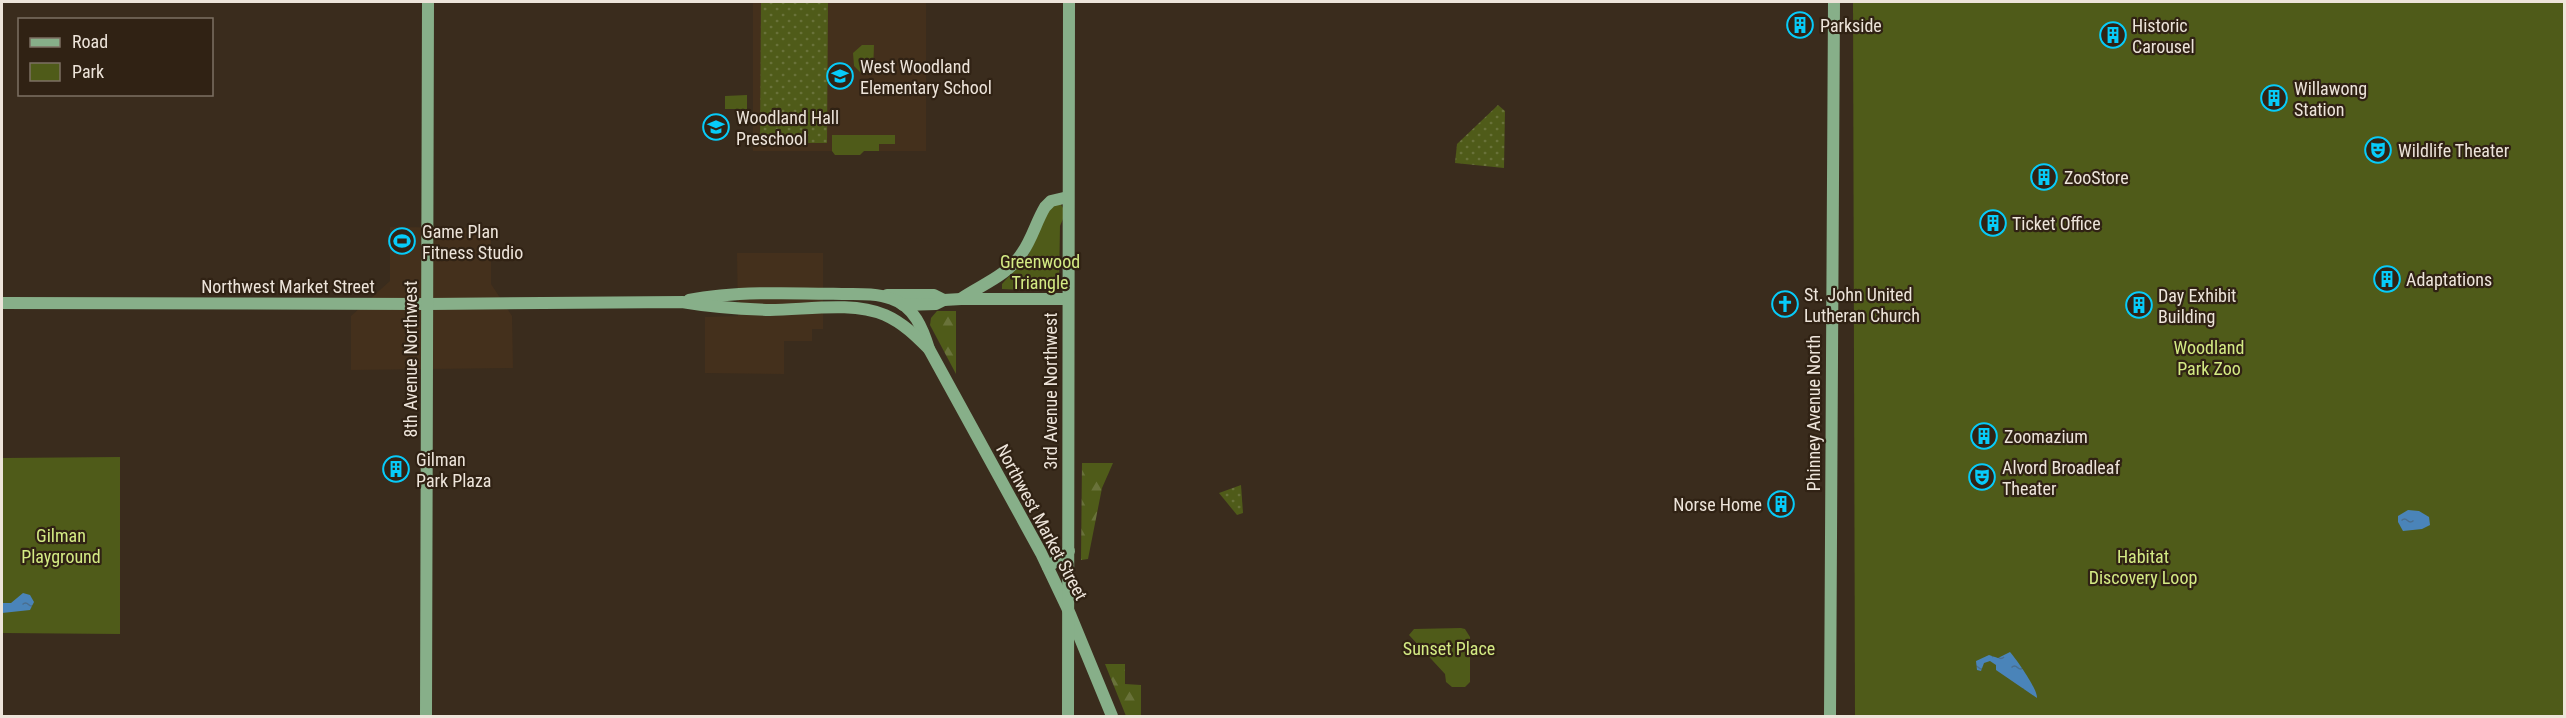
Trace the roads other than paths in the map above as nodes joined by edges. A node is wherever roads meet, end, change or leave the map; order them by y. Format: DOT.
graph roads {
  1 [pos="428,2"];
  2 [pos="1069,2"];
  3 [pos="1834,2"];
  4 [pos="1068,197"];
  5 [pos="866,295"];
  6 [pos="961,298"];
  7 [pos="1068,299"];
  8 [pos="944,300"];
  9 [pos="682,302"];
  10 [pos="2,303"];
  11 [pos="428,304"];
  12 [pos="903,305"];
  13 [pos="840,309"];
  14 [pos="929,349"];
  15 [pos="1070,551"];
  16 [pos="1048,567"];
  17 [pos="1070,614"];
  18 [pos="1084,649"];
  19 [pos="1069,672"];
  20 [pos="426,717"];
  21 [pos="1068,717"];
  22 [pos="1112,717"];
  23 [pos="1830,717"];
  1 -- 11 [label="main road, 8th Avenue Northwest"];
  2 -- 4 [label="main road, 3rd Avenue Northwest"];
  3 -- 23 [label="main road, Phinney Avenue North"];
  4 -- 6 [label="main road"];
  4 -- 7 [label="main road, 3rd Avenue Northwest"];
  5 -- 8 [label="main road"];
  5 -- 9 [label="main road, Northwest Market Street"];
  5 -- 12 [label="main road, Northwest Market Street"];
  6 -- 7 [label="main road"];
  6 -- 8 [label="main road"];
  7 -- 15 [label="main road, 3rd Avenue Northwest"];
  8 -- 12 [label="main road"];
  9 -- 11 [label="main road, Northwest Market Street"];
  9 -- 13 [label="main road, Northwest Market Street"];
  10 -- 11 [label="main road, Northwest Market Street"];
  11 -- 20 [label="main road, 8th Avenue Northwest"];
  12 -- 13 [label="main road"];
  12 -- 14 [label="main road, Northwest Market Street"];
  13 -- 14 [label="main road, Northwest Market Street"];
  14 -- 16 [label="main road, Northwest Market Street"];
  15 -- 16 [label="main road"];
  15 -- 17 [label="main road, 3rd Avenue Northwest"];
  16 -- 17 [label="main road, Northwest Market Street"];
  17 -- 18 [label="main road, Northwest Market Street"];
  17 -- 19 [label="main road, 3rd Avenue Northwest"];
  18 -- 19 [label="main road"];
  18 -- 22 [label="main road, Northwest Market Street"];
  19 -- 21 [label="main road, 3rd Avenue Northwest"];
}
